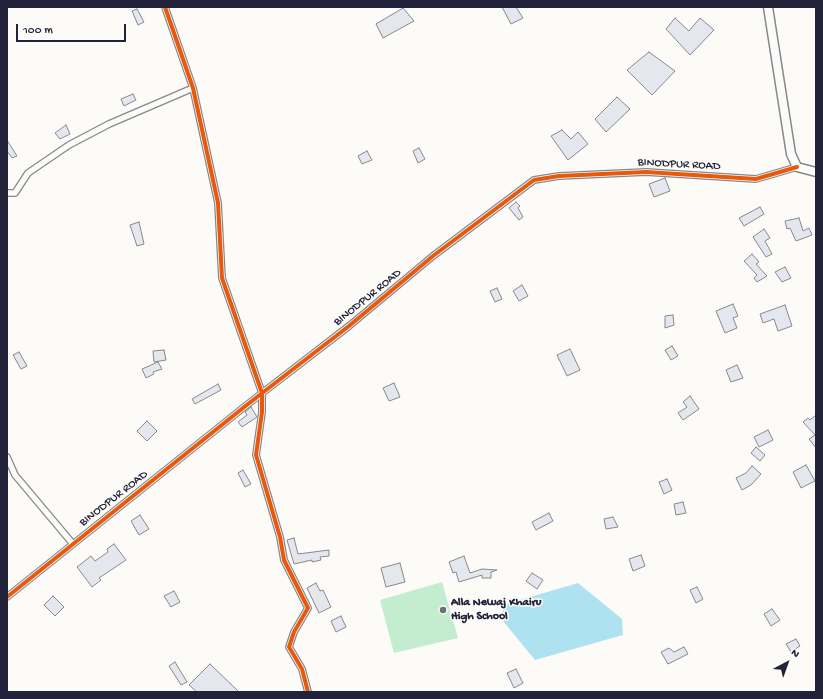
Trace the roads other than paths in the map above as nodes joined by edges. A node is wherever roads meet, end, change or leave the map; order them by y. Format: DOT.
graph roads {
  1 [pos="165,7"];
  2 [pos="768,7"];
  3 [pos="192,88"];
  4 [pos="797,167"];
  5 [pos="816,172"];
  6 [pos="7,194"];
  7 [pos="262,394"];
  8 [pos="7,457"];
  9 [pos="72,544"];
  10 [pos="7,597"];
  11 [pos="308,692"];
  1 -- 3 [label="street"];
  2 -- 4 [label="main road"];
  3 -- 6 [label="street"];
  3 -- 7 [label="street"];
  4 -- 5 [label="main road"];
  4 -- 7 [label="street, BINODPUR ROAD"];
  7 -- 9 [label="street, BINODPUR ROAD"];
  7 -- 11 [label="street"];
  8 -- 9 [label="street"];
  9 -- 10 [label="street, BINODPUR ROAD"];
}
